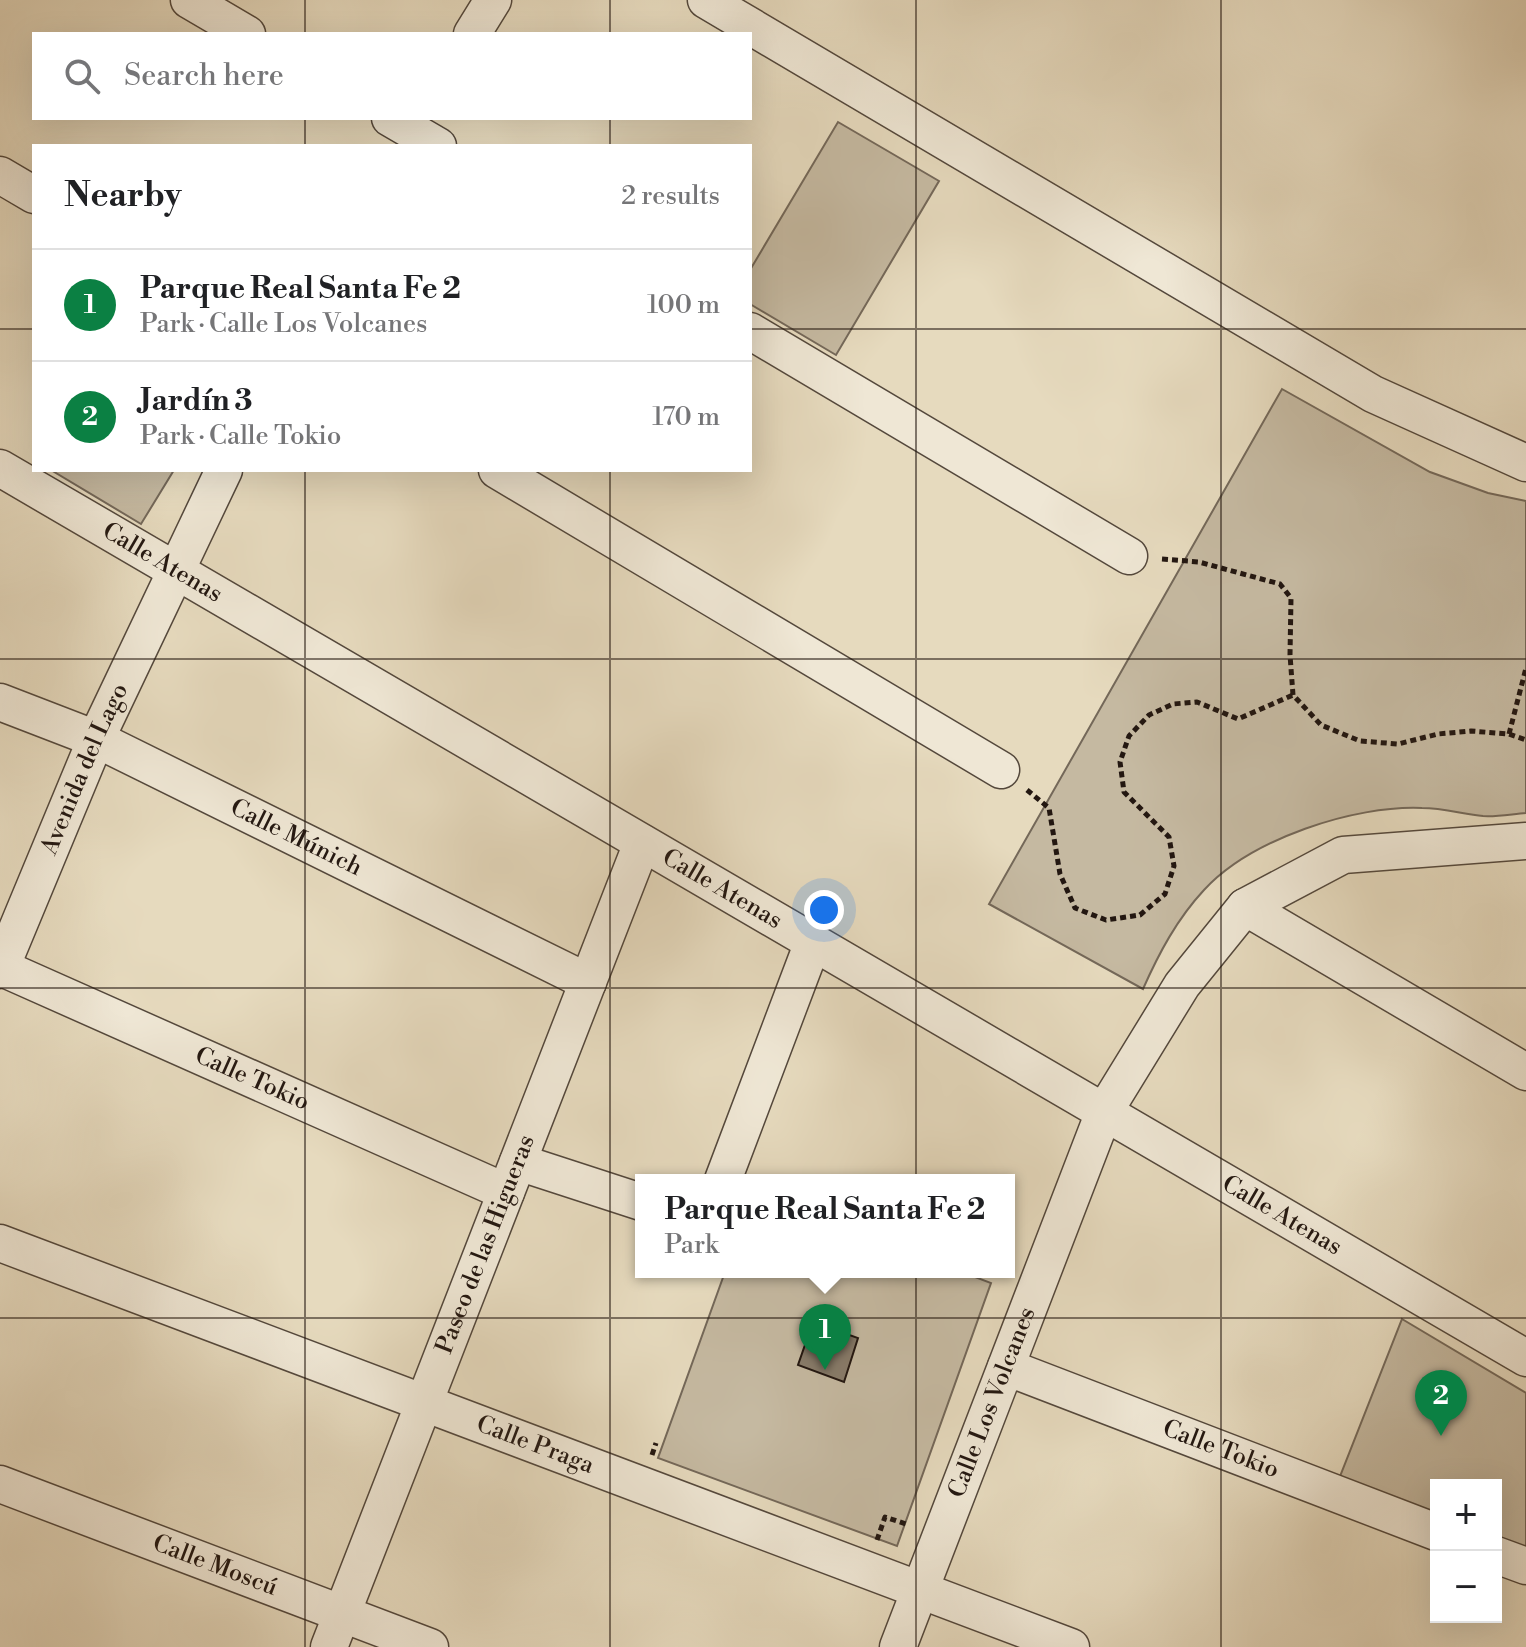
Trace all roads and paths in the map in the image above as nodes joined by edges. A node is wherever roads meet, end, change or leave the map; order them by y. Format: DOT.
graph roads {
  1 [pos="189,0"];
  2 [pos="493,0"];
  3 [pos="706,0"];
  4 [pos="244,32"];
  5 [pos="473,32"];
  6 [pos="0,175"];
  7 [pos="32,194"];
  8 [pos="752,332"];
  9 [pos="1526,463"];
  10 [pos="0,468"];
  11 [pos="223,472"];
  12 [pos="500,472"];
  13 [pos="1129,556"];
  14 [pos="175,570"];
  15 [pos="1526,668"];
  16 [pos="1293,695"];
  17 [pos="0,702"];
  18 [pos="1509,734"];
  19 [pos="96,739"];
  20 [pos="1526,740"];
  21 [pos="1001,770"];
  22 [pos="1526,841"];
  23 [pos="642,843"];
  24 [pos="1245,907"];
  25 [pos="813,942"];
  26 [pos="0,968"];
  27 [pos="588,982"];
  28 [pos="1526,1072"];
  29 [pos="1104,1112"];
  30 [pos="725,1174"];
  31 [pos="512,1177"];
  32 [pos="635,1201"];
  33 [pos="0,1243"];
  34 [pos="1526,1358"];
  35 [pos="1006,1367"];
  36 [pos="424,1403"];
  37 [pos="0,1484"];
  38 [pos="910,1526"];
  39 [pos="1430,1530"];
  40 [pos="875,1545"];
  41 [pos="1502,1557"];
  42 [pos="1526,1566"];
  43 [pos="919,1590"];
  44 [pos="342,1614"];
  45 [pos="329,1647"];
  46 [pos="430,1647"];
  47 [pos="898,1647"];
  48 [pos="1071,1647"];
  1 -- 4 [label="street"];
  2 -- 5 [label="street"];
  3 -- 9 [label="street"];
  6 -- 7 [label="street"];
  8 -- 13 [label="street"];
  10 -- 14 [label="street, Calle Atenas"];
  11 -- 14 [label="street, Avenida del Lago"];
  12 -- 21 [label="street"];
  13 -- 16 [label="path"];
  14 -- 19 [label="street, Avenida del Lago"];
  14 -- 23 [label="street, Calle Atenas"];
  15 -- 18 [label="path"];
  16 -- 18 [label="path"];
  16 -- 21 [label="path"];
  17 -- 19 [label="street, Calle Múnich"];
  18 -- 20 [label="path"];
  19 -- 26 [label="street, Avenida del Lago"];
  19 -- 27 [label="street, Calle Múnich"];
  22 -- 24 [label="street"];
  23 -- 25 [label="street, Calle Atenas"];
  23 -- 27 [label="street, Paseo de las Higueras"];
  24 -- 28 [label="street"];
  24 -- 29 [label="street, Calle Los Volcanes"];
  25 -- 29 [label="street, Calle Atenas"];
  25 -- 30 [label="street"];
  26 -- 31 [label="street, Calle Tokio"];
  27 -- 31 [label="street, Paseo de las Higueras"];
  29 -- 34 [label="street, Calle Atenas"];
  29 -- 35 [label="street, Calle Los Volcanes"];
  31 -- 32 [label="street, Calle Tokio"];
  31 -- 36 [label="street, Paseo de las Higueras"];
  33 -- 36 [label="street, Calle Praga"];
  35 -- 39 [label="street, Calle Tokio"];
  35 -- 43 [label="street, Calle Los Volcanes"];
  36 -- 43 [label="street, Calle Praga"];
  36 -- 44 [label="street, Paseo de las Higueras"];
  37 -- 44 [label="street, Calle Moscú"];
  38 -- 40 [label="path"];
  41 -- 42 [label="street"];
  43 -- 47 [label="street, Calle Los Volcanes"];
  43 -- 48 [label="street, Calle Praga"];
  44 -- 45 [label="street, Paseo de las Higueras"];
  44 -- 46 [label="street, Calle Moscú"];
}
